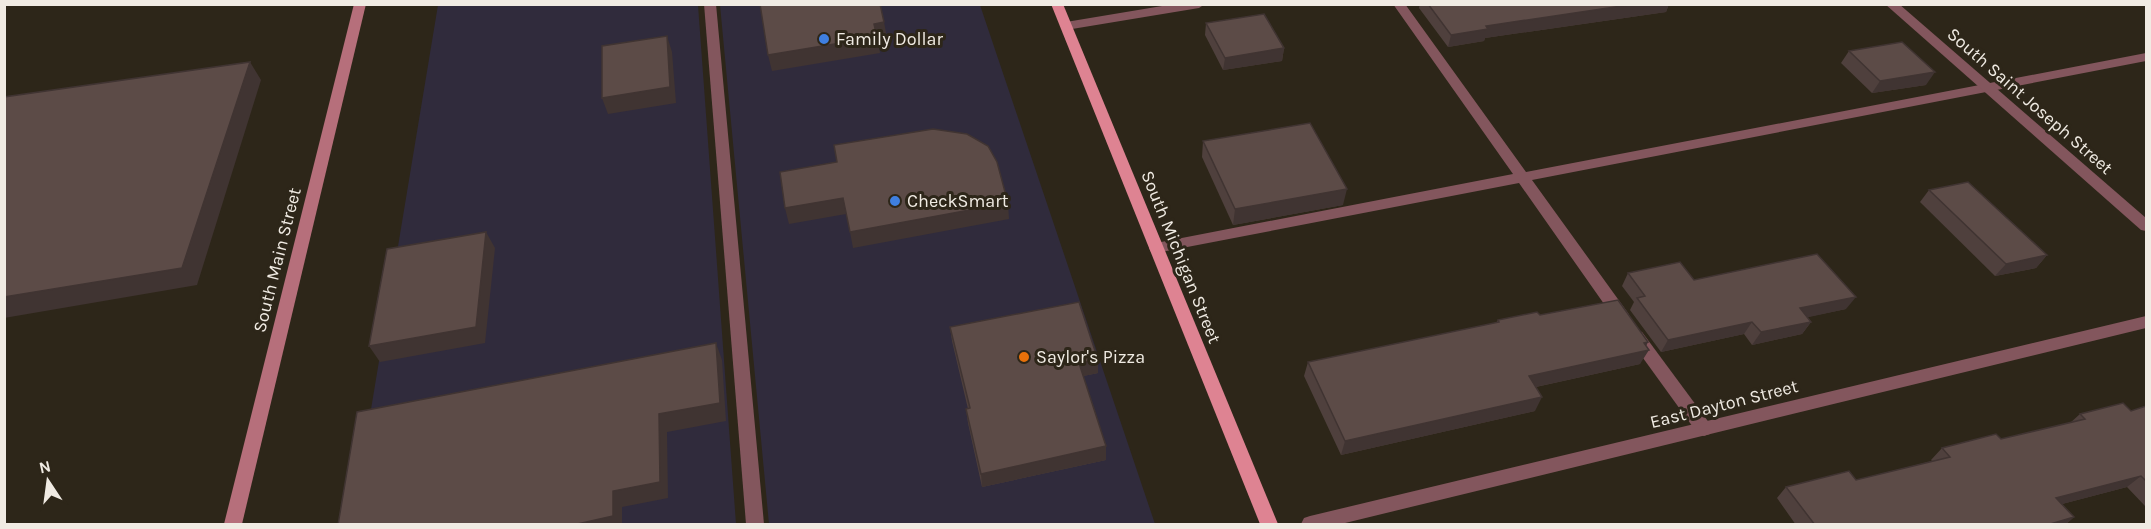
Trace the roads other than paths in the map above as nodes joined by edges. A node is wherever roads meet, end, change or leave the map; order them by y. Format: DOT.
graph roads {
  1 [pos="360,4"];
  2 [pos="710,4"];
  3 [pos="1057,4"];
  4 [pos="1199,4"];
  5 [pos="1399,4"];
  6 [pos="1891,4"];
  7 [pos="1065,26"];
  8 [pos="2146,57"];
  9 [pos="1988,89"];
  10 [pos="1522,179"];
  11 [pos="2146,226"];
  12 [pos="1156,248"];
  13 [pos="2146,322"];
  14 [pos="1704,429"];
  15 [pos="233,525"];
  16 [pos="755,525"];
  17 [pos="1269,525"];
  18 [pos="1310,525"];
  1 -- 15 [label="main road, South Main Street"];
  2 -- 16 [label="street"];
  3 -- 7 [label="main road, South Michigan Street"];
  4 -- 7 [label="street"];
  5 -- 10 [label="street"];
  6 -- 9 [label="street, South Saint Joseph Street"];
  7 -- 12 [label="main road, South Michigan Street"];
  8 -- 9 [label="street"];
  9 -- 10 [label="street"];
  9 -- 11 [label="street, South Saint Joseph Street"];
  10 -- 12 [label="street"];
  10 -- 14 [label="street"];
  12 -- 17 [label="main road, South Michigan Street"];
  13 -- 14 [label="street, East Dayton Street"];
  14 -- 18 [label="street, East Dayton Street"];
}
